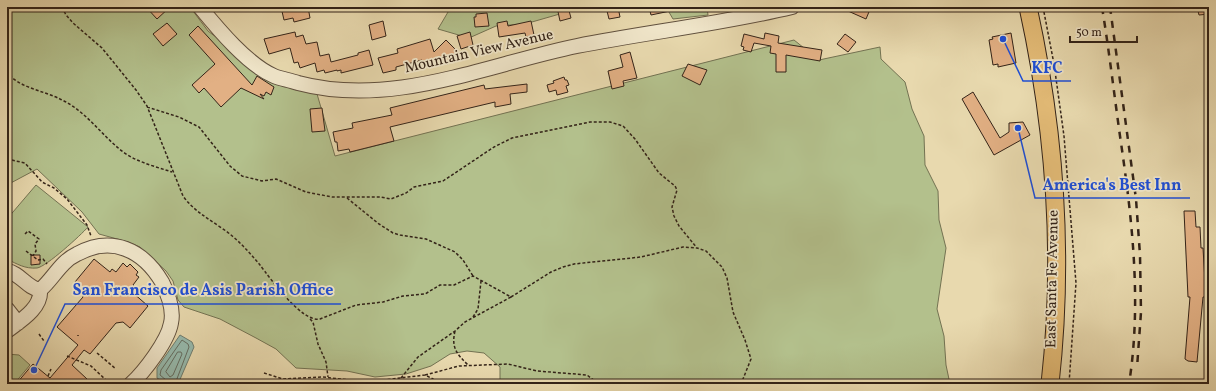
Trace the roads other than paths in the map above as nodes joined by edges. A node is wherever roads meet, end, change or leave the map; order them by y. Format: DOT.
graph roads {
  1 [pos="200,7"];
  2 [pos="792,7"];
  3 [pos="1028,7"];
  4 [pos="7,271"];
  5 [pos="40,290"];
  6 [pos="7,309"];
  7 [pos="12,327"];
  8 [pos="131,384"];
  9 [pos="1050,384"];
  1 -- 2 [label="street, Mountain View Avenue"];
  3 -- 9 [label="main road, East Santa Fe Avenue"];
  4 -- 5 [label="street"];
  5 -- 7 [label="street"];
  5 -- 8 [label="street"];
  6 -- 7 [label="street"];
}
